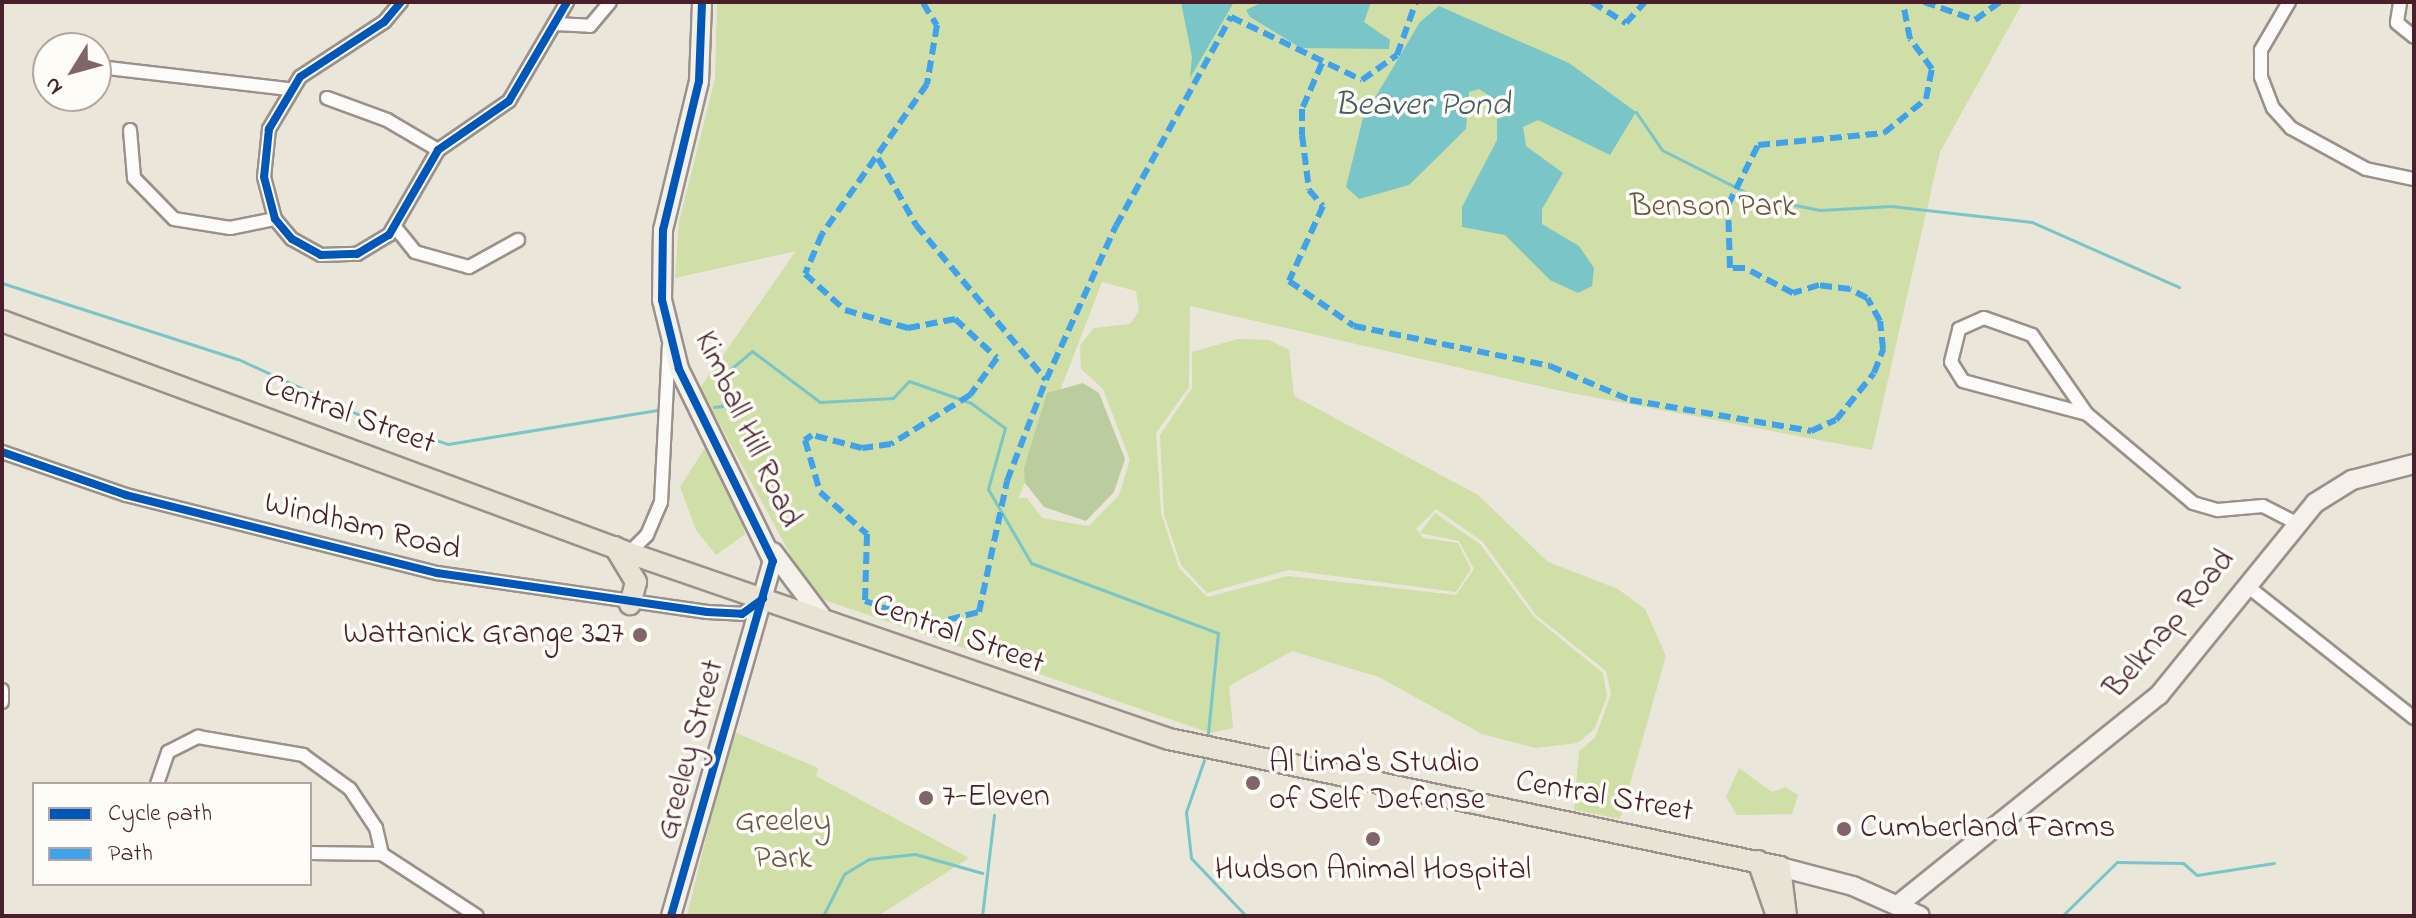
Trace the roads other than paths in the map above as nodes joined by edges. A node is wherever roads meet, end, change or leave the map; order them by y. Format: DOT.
graph roads {
  1 [pos="401,2"];
  2 [pos="567,2"];
  3 [pos="610,2"];
  4 [pos="702,2"];
  5 [pos="2289,2"];
  6 [pos="2399,2"];
  7 [pos="2414,9"];
  8 [pos="555,24"];
  9 [pos="2414,37"];
  10 [pos="112,69"];
  11 [pos="288,89"];
  12 [pos="327,98"];
  13 [pos="130,130"];
  14 [pos="438,150"];
  15 [pos="2414,179"];
  16 [pos="275,219"];
  17 [pos="395,227"];
  18 [pos="518,240"];
  19 [pos="2,321"];
  20 [pos="670,343"];
  21 [pos="2087,414"];
  22 [pos="2,452"];
  23 [pos="2414,464"];
  24 [pos="2295,522"];
  25 [pos="770,547"];
  26 [pos="622,550"];
  27 [pos="2246,585"];
  28 [pos="763,599"];
  29 [pos="630,604"];
  30 [pos="824,620"];
  31 [pos="2,690"];
  32 [pos="2,702"];
  33 [pos="2414,718"];
  34 [pos="158,782"];
  35 [pos="312,853"];
  36 [pos="382,854"];
  37 [pos="1758,861"];
  38 [pos="1780,867"];
  39 [pos="1899,904"];
  40 [pos="477,916"];
  41 [pos="671,916"];
  42 [pos="1777,916"];
  43 [pos="1786,916"];
  44 [pos="1920,916"];
  1 -- 11 [label="street"];
  2 -- 8 [label="street"];
  3 -- 8 [label="street"];
  4 -- 20 [label="street, Kimball Hill Road"];
  5 -- 15 [label="street"];
  6 -- 7 [label="street"];
  6 -- 9 [label="street"];
  8 -- 14 [label="street"];
  10 -- 11 [label="street"];
  11 -- 16 [label="street"];
  12 -- 14 [label="street"];
  13 -- 16 [label="street"];
  14 -- 17 [label="street"];
  16 -- 17 [label="street"];
  17 -- 18 [label="street"];
  19 -- 26 [label="main road, Central Street"];
  20 -- 25 [label="street, Kimball Hill Road"];
  20 -- 26 [label="street"];
  21 -- 21 [label="street"];
  21 -- 24 [label="street"];
  22 -- 29 [label="street, Windham Road"];
  23 -- 24 [label="street, Belknap Road"];
  24 -- 27 [label="street, Belknap Road"];
  25 -- 28 [label="street, Kimball Hill Road"];
  25 -- 30 [label="street"];
  26 -- 28 [label="main road, Central Street"];
  26 -- 29 [label="main road"];
  27 -- 33 [label="street"];
  27 -- 39 [label="street, Belknap Road"];
  28 -- 29 [label="street, Windham Road"];
  28 -- 30 [label="main road, Central Street"];
  28 -- 41 [label="street, Greeley Street"];
  30 -- 37 [label="main road, Central Street"];
  31 -- 32 [label="street"];
  34 -- 36 [label="street"];
  35 -- 36 [label="street"];
  36 -- 40 [label="street"];
  37 -- 38 [label="main road, Central Street"];
  37 -- 42 [label="main road"];
  38 -- 39 [label="street, Central Street"];
  38 -- 43 [label="main road"];
  39 -- 44 [label="street, Central Street"];
}
